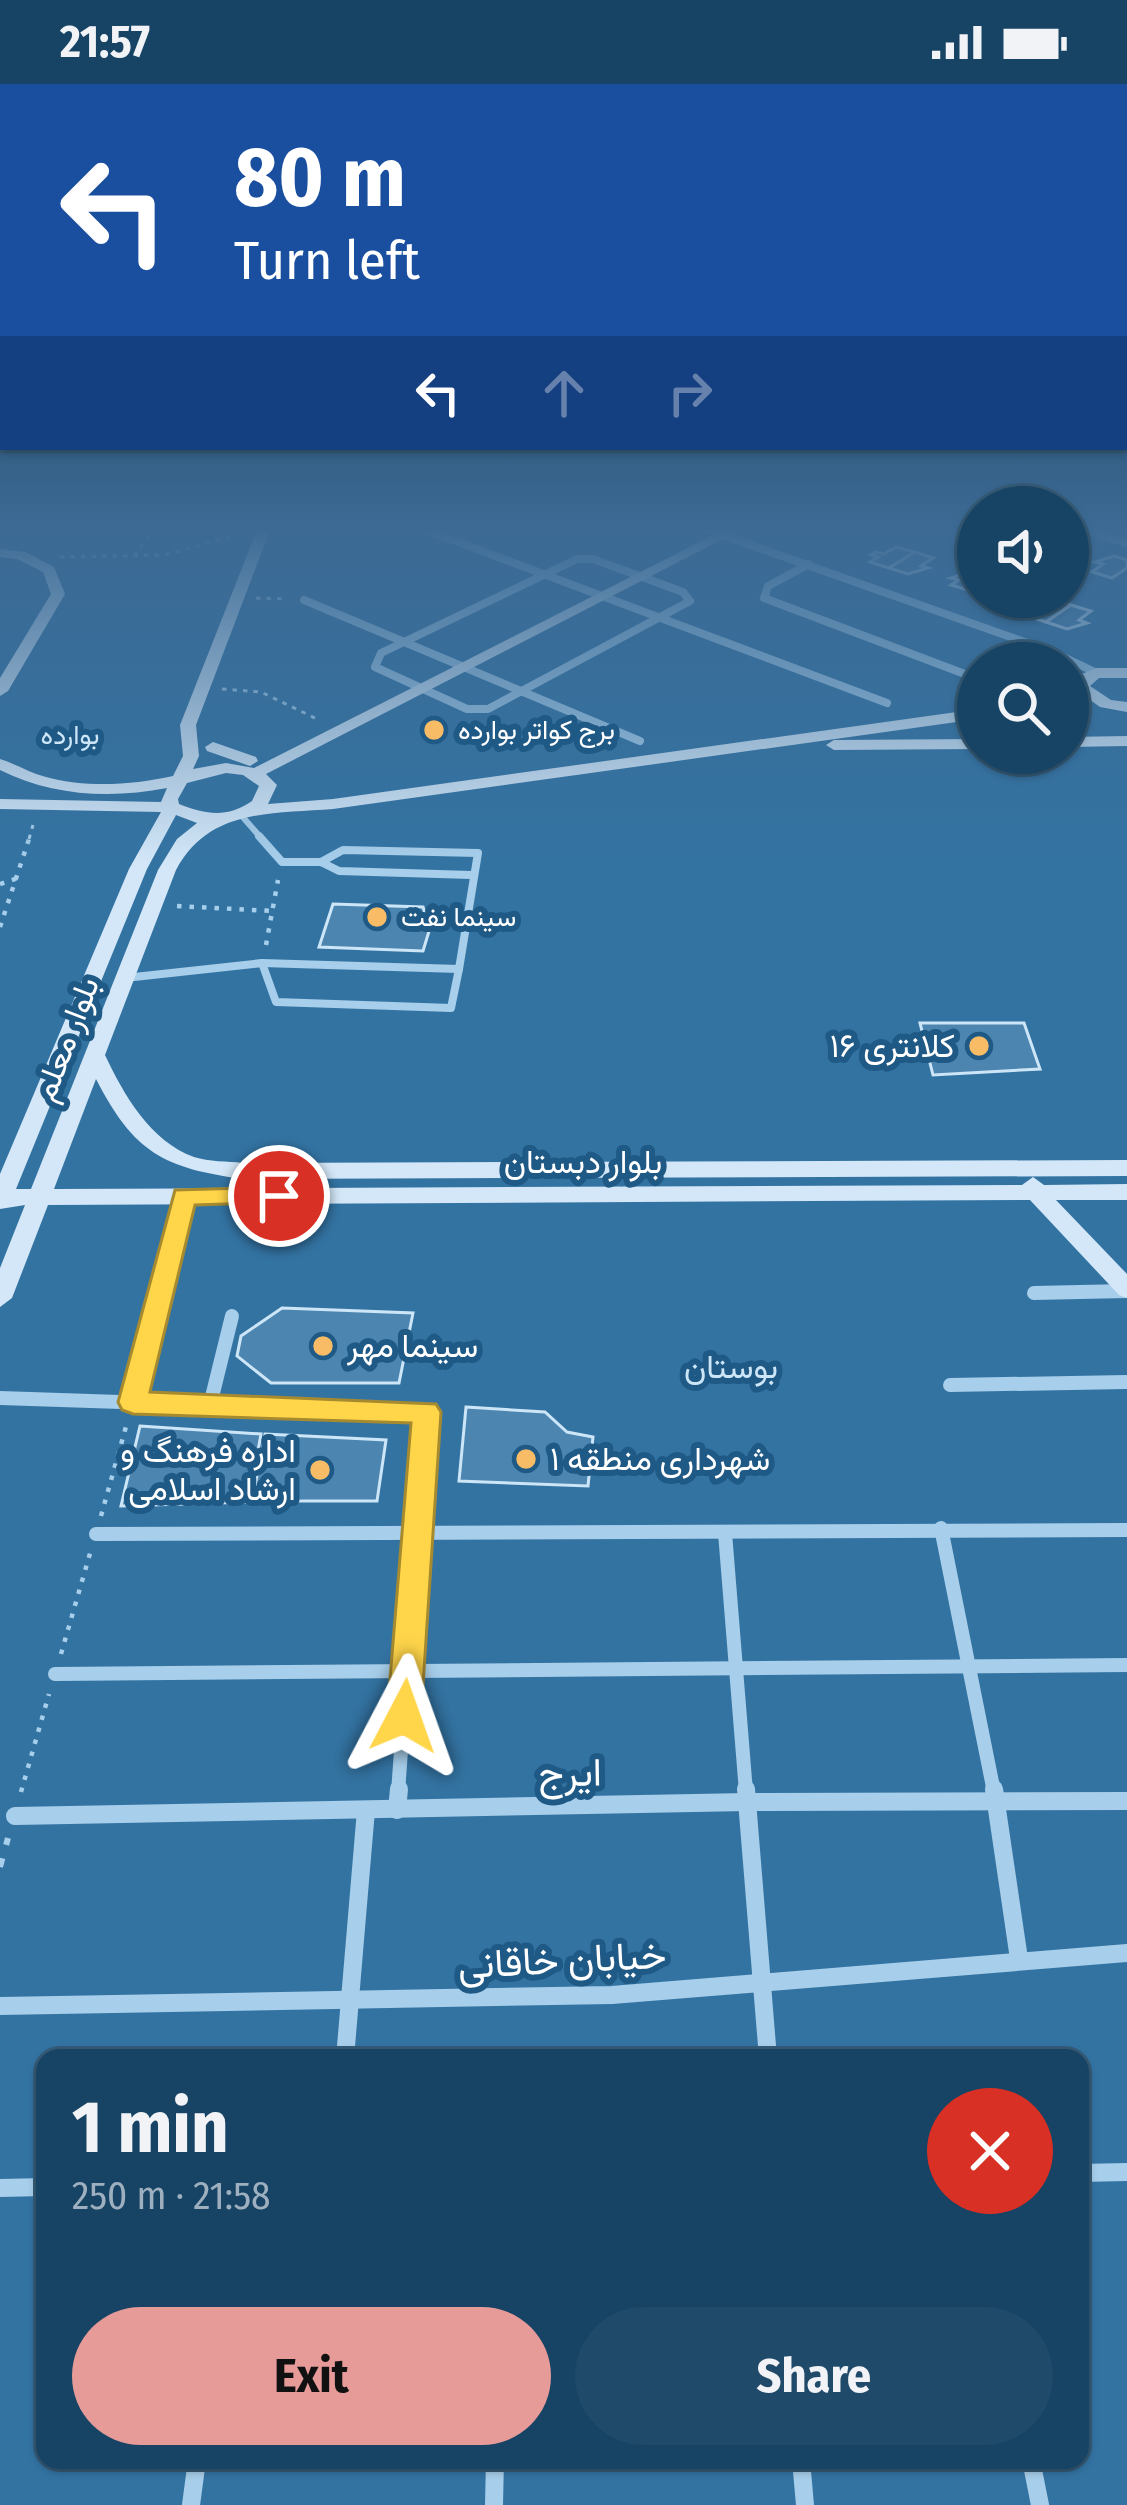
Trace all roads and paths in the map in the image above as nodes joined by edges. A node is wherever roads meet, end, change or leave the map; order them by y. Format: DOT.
graph roads {
  1 [pos="32,638"];
  2 [pos="222,638"];
  3 [pos="237,638"];
  4 [pos="398,638"];
  5 [pos="411,638"];
  6 [pos="519,638"];
  7 [pos="622,638"];
  8 [pos="717,638"];
  9 [pos="870,638"];
  10 [pos="1014,638"];
  11 [pos="405,641"];
  12 [pos="465,666"];
  13 [pos="957,671"];
  14 [pos="1097,673"];
  15 [pos="1127,673"];
  16 [pos="217,689"];
  17 [pos="420,689"];
  18 [pos="524,690"];
  19 [pos="0,691"];
  20 [pos="886,703"];
  21 [pos="1089,704"];
  22 [pos="1106,704"];
  23 [pos="1127,707"];
  24 [pos="957,717"];
  25 [pos="937,719"];
  26 [pos="340,730"];
  27 [pos="957,730"];
  28 [pos="640,741"];
  29 [pos="957,742"];
  30 [pos="1089,742"];
  31 [pos="1127,742"];
  32 [pos="213,747"];
  33 [pos="736,747"];
  34 [pos="293,754"];
  35 [pos="0,764"];
  36 [pos="236,768"];
  37 [pos="262,779"];
  38 [pos="180,780"];
  39 [pos="0,804"];
  40 [pos="32,804"];
  41 [pos="333,804"];
  42 [pos="172,807"];
  43 [pos="247,812"];
  44 [pos="215,819"];
  45 [pos="282,862"];
  46 [pos="321,862"];
  47 [pos="470,875"];
  48 [pos="18,878"];
  49 [pos="0,884"];
  50 [pos="153,905"];
  51 [pos="272,910"];
  52 [pos="0,927"];
  53 [pos="262,963"];
  54 [pos="459,969"];
  55 [pos="125,978"];
  56 [pos="94,1056"];
  57 [pos="1028,1168"];
  58 [pos="1127,1168"];
  59 [pos="1127,1192"];
  60 [pos="1036,1193"];
  61 [pos="184,1196"];
  62 [pos="39,1197"];
  63 [pos="1,1199"];
  64 [pos="1127,1290"];
  65 [pos="1034,1292"];
  66 [pos="0,1298"];
  67 [pos="232,1316"];
  68 [pos="1127,1382"];
  69 [pos="950,1384"];
  70 [pos="0,1399"];
  71 [pos="133,1402"];
  72 [pos="210,1405"];
  73 [pos="941,1528"];
  74 [pos="1127,1530"];
  75 [pos="417,1533"];
  76 [pos="725,1533"];
  77 [pos="96,1534"];
  78 [pos="736,1665"];
  79 [pos="967,1665"];
  80 [pos="1127,1665"];
  81 [pos="407,1670"];
  82 [pos="55,1674"];
  83 [pos="995,1801"];
  84 [pos="1127,1801"];
  85 [pos="747,1802"];
  86 [pos="366,1810"];
  87 [pos="398,1810"];
  88 [pos="15,1816"];
  89 [pos="0,1868"];
  90 [pos="1127,1952"];
  91 [pos="1019,1958"];
  92 [pos="762,1979"];
  93 [pos="349,2002"];
  94 [pos="0,2006"];
  95 [pos="345,2049"];
  96 [pos="767,2049"];
  97 [pos="1127,2172"];
  98 [pos="1089,2173"];
  99 [pos="36,2187"];
  100 [pos="0,2188"];
  101 [pos="196,2469"];
  102 [pos="495,2469"];
  103 [pos="802,2469"];
  104 [pos="1033,2469"];
  105 [pos="191,2505"];
  106 [pos="494,2505"];
  107 [pos="805,2505"];
  108 [pos="1040,2505"];
  1 -- 19 [label="street"];
  2 -- 38 [label="street, بلوار معلم"];
  3 -- 16 [label="street"];
  4 -- 11 [label="street"];
  5 -- 11 [label="street"];
  6 -- 12 [label="street"];
  7 -- 18 [label="street"];
  8 -- 20 [label="street"];
  9 -- 13 [label="street"];
  10 -- 14 [label="street"];
  11 -- 12 [label="street"];
  11 -- 17 [label="street"];
  12 -- 17 [label="street"];
  12 -- 18 [label="street"];
  14 -- 15 [label="street"];
  14 -- 22 [label="street"];
  16 -- 26 [label="path"];
  16 -- 32 [label="street"];
  17 -- 18 [label="street"];
  17 -- 26 [label="street"];
  18 -- 28 [label="street"];
  21 -- 22 [label="street"];
  22 -- 23 [label="street"];
  24 -- 25 [label="street"];
  25 -- 27 [label="street"];
  25 -- 33 [label="street"];
  26 -- 34 [label="street"];
  29 -- 33 [label="street"];
  30 -- 31 [label="street"];
  32 -- 34 [label="street"];
  32 -- 36 [label="street"];
  33 -- 41 [label="street"];
  34 -- 37 [label="street"];
  35 -- 38 [label="street"];
  36 -- 37 [label="street"];
  36 -- 38 [label="street"];
  37 -- 41 [label="street"];
  37 -- 43 [label="street"];
  38 -- 42 [label="street, بلوار معلم"];
  39 -- 40 [label="street"];
  40 -- 42 [label="street"];
  40 -- 48 [label="path"];
  41 -- 43 [label="street"];
  42 -- 44 [label="street"];
  42 -- 63 [label="street, بلوار معلم"];
  43 -- 44 [label="street"];
  43 -- 45 [label="lane"];
  44 -- 50 [label="street, بلوار معلم"];
  45 -- 46 [label="lane"];
  45 -- 51 [label="path"];
  46 -- 47 [label="lane"];
  46 -- 47 [label="lane"];
  47 -- 54 [label="lane"];
  48 -- 49 [label="path"];
  48 -- 52 [label="path"];
  50 -- 51 [label="path"];
  50 -- 55 [label="street, بلوار معلم"];
  51 -- 53 [label="path"];
  53 -- 54 [label="lane"];
  53 -- 54 [label="lane"];
  53 -- 55 [label="lane"];
  55 -- 56 [label="street, بلوار معلم"];
  56 -- 57 [label="street, بلوار دبستان"];
  56 -- 62 [label="street, بلوار معلم"];
  57 -- 58 [label="street, بلوار دبستان"];
  57 -- 60 [label="street"];
  59 -- 60 [label="street, بلوار دبستان"];
  60 -- 61 [label="street, بلوار دبستان"];
  60 -- 64 [label="street"];
  61 -- 62 [label="street, بلوار دبستان"];
  61 -- 71 [label="street"];
  62 -- 63 [label="street, بلوار دبستان"];
  62 -- 66 [label="street, بلوار معلم"];
  64 -- 65 [label="street"];
  67 -- 72 [label="street"];
  68 -- 69 [label="street"];
  70 -- 71 [label="street"];
  71 -- 72 [label="street"];
  71 -- 77 [label="path"];
  72 -- 75 [label="street"];
  73 -- 74 [label="street"];
  73 -- 76 [label="street"];
  73 -- 79 [label="street"];
  75 -- 76 [label="street"];
  75 -- 77 [label="street"];
  75 -- 81 [label="street"];
  76 -- 78 [label="street"];
  77 -- 82 [label="path"];
  78 -- 79 [label="street"];
  78 -- 81 [label="street"];
  78 -- 85 [label="street"];
  79 -- 80 [label="street"];
  79 -- 83 [label="street"];
  81 -- 82 [label="street"];
  81 -- 87 [label="street"];
  82 -- 88 [label="path"];
  83 -- 84 [label="street, ایرج"];
  83 -- 85 [label="street, ایرج"];
  83 -- 91 [label="street"];
  85 -- 87 [label="street, ایرج"];
  85 -- 92 [label="street"];
  86 -- 87 [label="street, ایرج"];
  86 -- 88 [label="street, ایرج"];
  86 -- 93 [label="street"];
  88 -- 89 [label="path"];
  90 -- 91 [label="street, خیابان خاقانی"];
  91 -- 92 [label="street, خیابان خاقانی"];
  92 -- 93 [label="street, خیابان خاقانی"];
  92 -- 96 [label="street"];
  93 -- 94 [label="street, خیابان خاقانی"];
  93 -- 95 [label="street"];
  97 -- 98 [label="street"];
  99 -- 100 [label="street"];
  101 -- 105 [label="street"];
  102 -- 106 [label="street"];
  103 -- 107 [label="street"];
  104 -- 108 [label="street"];
}
